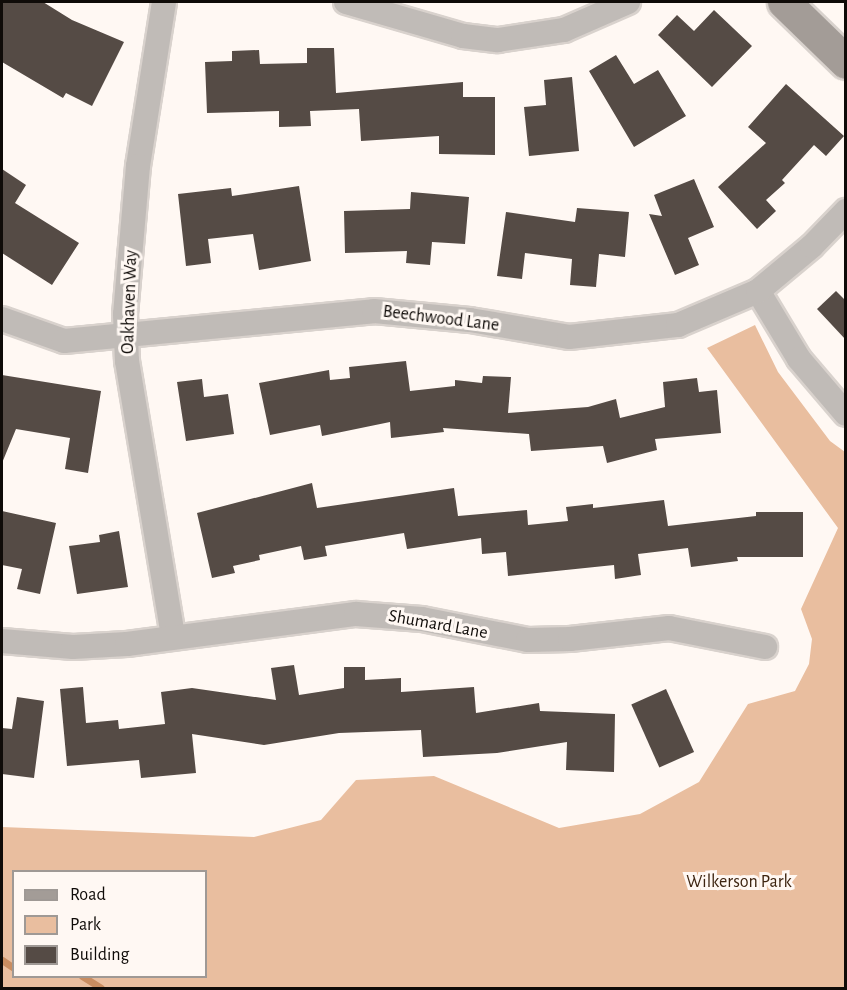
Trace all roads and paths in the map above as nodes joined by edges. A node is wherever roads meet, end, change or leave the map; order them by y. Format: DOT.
graph roads {
  1 [pos="164,2"];
  2 [pos="346,2"];
  3 [pos="628,2"];
  4 [pos="784,2"];
  5 [pos="846,62"];
  6 [pos="846,211"];
  7 [pos="758,291"];
  8 [pos="2,319"];
  9 [pos="126,336"];
  10 [pos="846,414"];
  11 [pos="173,637"];
  12 [pos="2,641"];
  13 [pos="765,647"];
  1 -- 9 [label="street, Oakhaven Way"];
  2 -- 3 [label="street"];
  4 -- 5 [label="main road"];
  6 -- 7 [label="street, Beechwood Lane"];
  7 -- 9 [label="street, Beechwood Lane"];
  7 -- 10 [label="street"];
  8 -- 9 [label="street, Beechwood Lane"];
  9 -- 11 [label="street, Oakhaven Way"];
  11 -- 12 [label="street, Shumard Lane"];
  11 -- 13 [label="street, Shumard Lane"];
}
